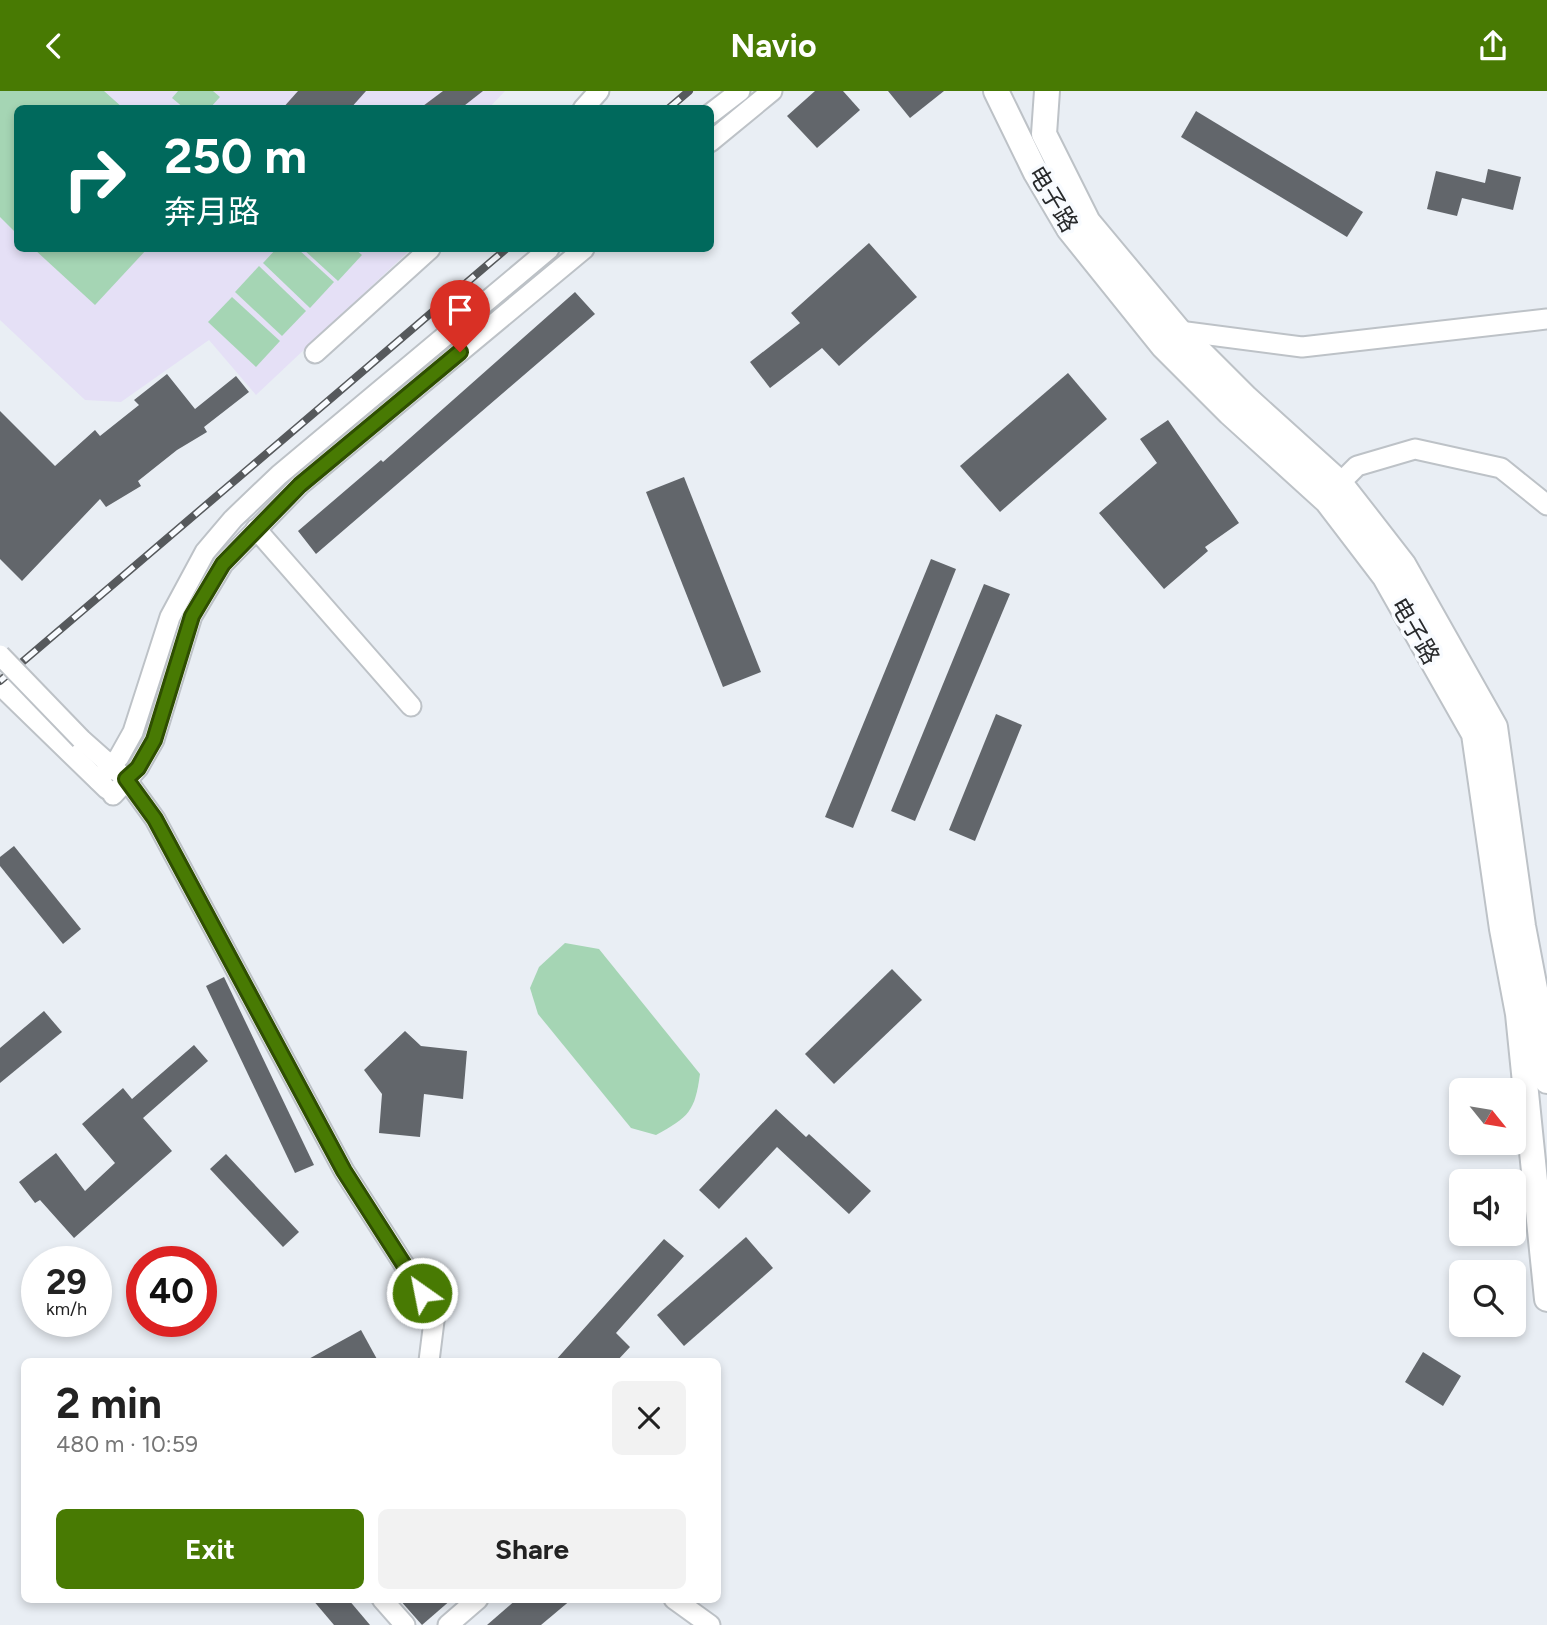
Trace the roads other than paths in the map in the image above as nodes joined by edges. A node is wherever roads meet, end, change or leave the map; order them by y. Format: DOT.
graph roads {
  1 [pos="599,91"];
  2 [pos="740,91"];
  3 [pos="772,91"];
  4 [pos="996,91"];
  5 [pos="1047,91"];
  6 [pos="587,105"];
  7 [pos="714,111"];
  8 [pos="714,139"];
  9 [pos="427,252"];
  10 [pos="545,252"];
  11 [pos="580,252"];
  12 [pos="1547,319"];
  13 [pos="1179,331"];
  14 [pos="314,353"];
  15 [pos="1340,483"];
  16 [pos="1547,505"];
  17 [pos="256,529"];
  18 [pos="0,655"];
  19 [pos="0,685"];
  20 [pos="411,706"];
  21 [pos="104,772"];
  22 [pos="126,779"];
  23 [pos="113,795"];
  24 [pos="155,819"];
  25 [pos="1538,1012"];
  26 [pos="1547,1081"];
  27 [pos="1547,1299"];
  28 [pos="429,1358"];
  29 [pos="386,1603"];
  30 [pos="473,1603"];
  31 [pos="680,1603"];
  32 [pos="405,1625"];
  33 [pos="448,1625"];
  34 [pos="710,1625"];
  1 -- 6 [label="street"];
  2 -- 7 [label="street"];
  3 -- 8 [label="street"];
  4 -- 25 [label="main road, 电子路"];
  5 -- 13 [label="main road, 电子路"];
  9 -- 14 [label="street"];
  10 -- 21 [label="street"];
  11 -- 17 [label="street"];
  12 -- 13 [label="street"];
  13 -- 15 [label="main road, 电子路"];
  15 -- 16 [label="street"];
  15 -- 25 [label="main road, 电子路"];
  17 -- 20 [label="street"];
  17 -- 22 [label="street"];
  18 -- 21 [label="street, bridge"];
  19 -- 21 [label="street"];
  21 -- 22 [label="street"];
  21 -- 23 [label="street"];
  22 -- 23 [label="street"];
  22 -- 24 [label="street"];
  23 -- 24 [label="street"];
  24 -- 28 [label="street"];
  25 -- 26 [label="main road, 电子路"];
  25 -- 27 [label="main road, 电子路"];
  29 -- 32 [label="street"];
  30 -- 33 [label="street"];
  31 -- 34 [label="street"];
}
